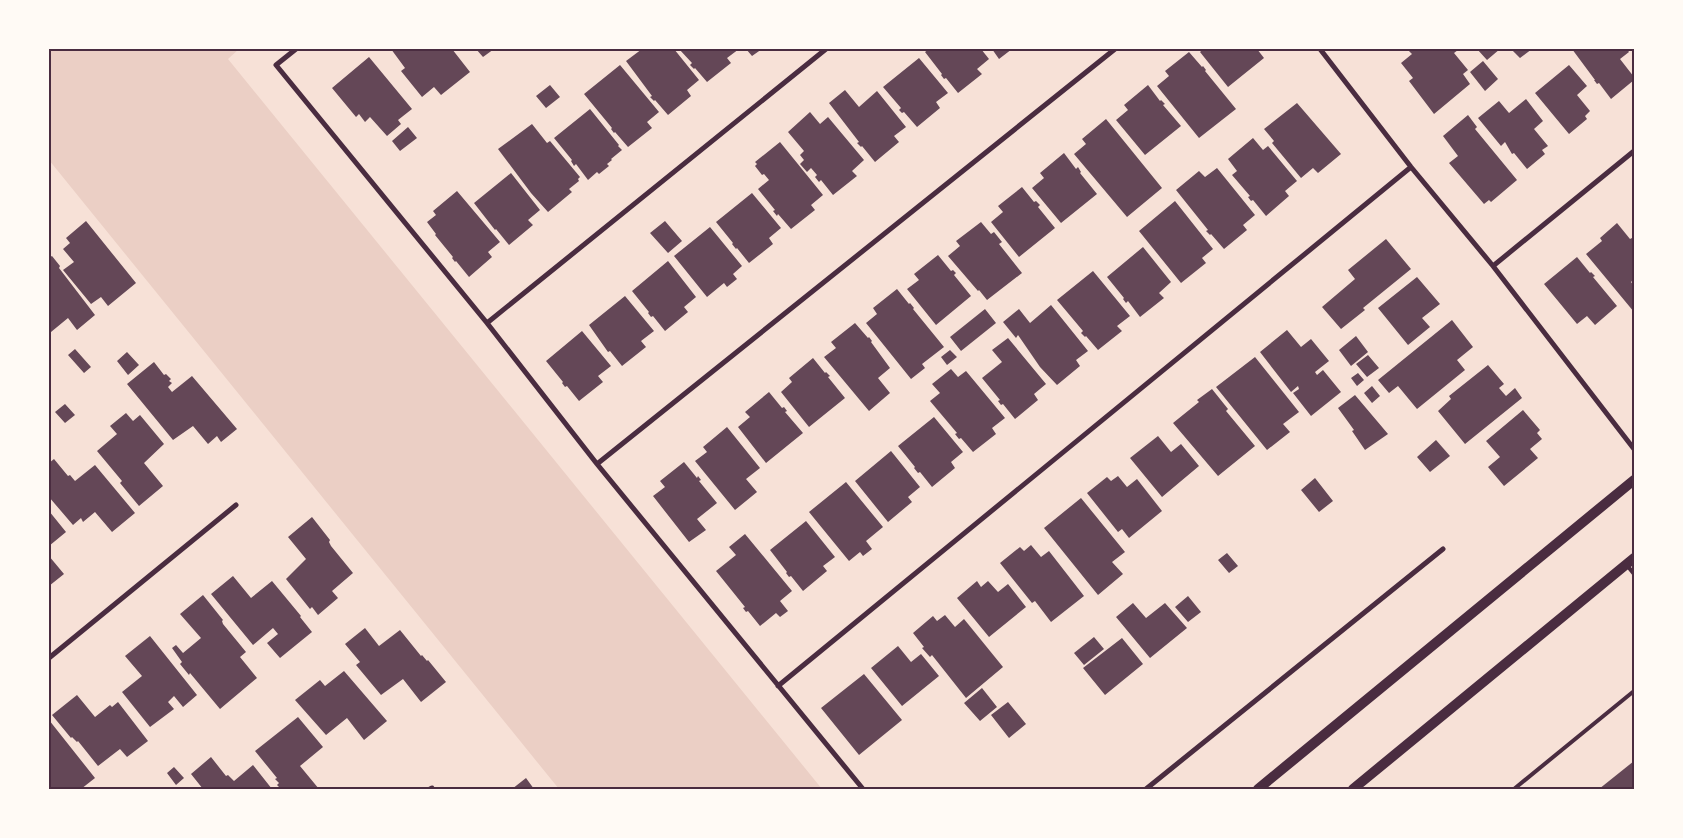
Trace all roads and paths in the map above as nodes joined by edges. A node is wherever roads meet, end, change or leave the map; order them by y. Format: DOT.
graph roads {
  1 [pos="296,49"];
  2 [pos="826,49"];
  3 [pos="1114,49"];
  4 [pos="1322,50"];
  5 [pos="1634,151"];
  6 [pos="1411,168"];
  7 [pos="1494,266"];
  8 [pos="487,323"];
  9 [pos="1634,449"];
  10 [pos="597,464"];
  11 [pos="1634,480"];
  12 [pos="236,505"];
  13 [pos="1443,549"];
  14 [pos="1630,561"];
  15 [pos="1634,574"];
  16 [pos="49,658"];
  17 [pos="778,686"];
  18 [pos="1634,691"];
  19 [pos="863,789"];
  20 [pos="1146,789"];
  21 [pos="1258,789"];
  22 [pos="1353,789"];
  23 [pos="1514,789"];
  1 -- 8 [label="street"];
  2 -- 8 [label="street"];
  3 -- 10 [label="street"];
  4 -- 6 [label="street"];
  5 -- 7 [label="street"];
  6 -- 7 [label="street"];
  6 -- 17 [label="street"];
  7 -- 9 [label="street"];
  8 -- 10 [label="street"];
  10 -- 17 [label="street"];
  11 -- 21 [label="main road"];
  12 -- 16 [label="street"];
  13 -- 20 [label="street"];
  14 -- 15 [label="lane"];
  14 -- 22 [label="main road"];
  17 -- 19 [label="street"];
  18 -- 23 [label="lane"];
}
